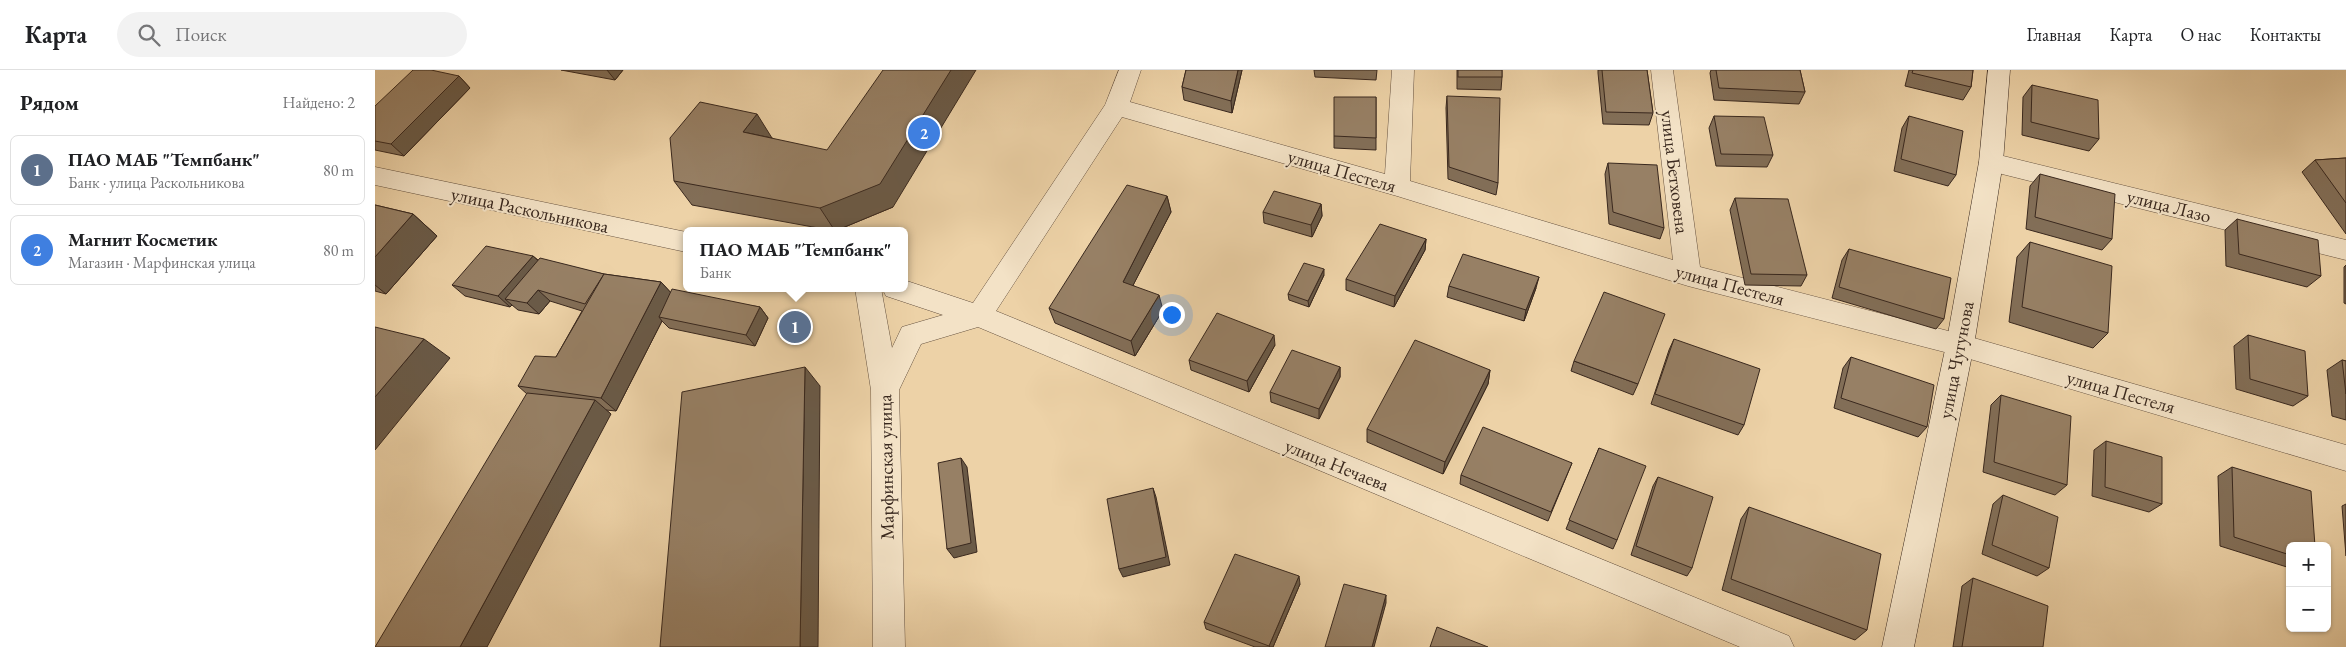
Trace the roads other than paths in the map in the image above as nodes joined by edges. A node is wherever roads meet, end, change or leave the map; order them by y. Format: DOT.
graph roads {
  1 [pos="1130,70"];
  2 [pos="1403,70"];
  3 [pos="1662,70"];
  4 [pos="1999,70"];
  5 [pos="1116,107"];
  6 [pos="1991,162"];
  7 [pos="375,176"];
  8 [pos="1397,187"];
  9 [pos="683,241"];
  10 [pos="2346,250"];
  11 [pos="1688,275"];
  12 [pos="869,292"];
  13 [pos="907,292"];
  14 [pos="979,316"];
  15 [pos="1960,345"];
  16 [pos="885,390"];
  17 [pos="2346,458"];
  18 [pos="889,647"];
  19 [pos="1778,647"];
  20 [pos="1898,647"];
  1 -- 5 [label="street"];
  2 -- 8 [label="street"];
  3 -- 11 [label="street, улица Бетховена"];
  4 -- 6 [label="street, улица Чугунова"];
  5 -- 8 [label="street, улица Пестеля"];
  5 -- 14 [label="street"];
  6 -- 10 [label="street, улица Лазо"];
  6 -- 15 [label="street, улица Чугунова"];
  7 -- 9 [label="street, улица Раскольникова"];
  8 -- 11 [label="street, улица Пестеля"];
  11 -- 15 [label="street, улица Пестеля"];
  12 -- 16 [label="street, Марфинская улица"];
  13 -- 14 [label="street, улица Нечаева"];
  14 -- 16 [label="street"];
  14 -- 19 [label="street, улица Нечаева"];
  15 -- 17 [label="street, улица Пестеля"];
  15 -- 20 [label="street, улица Чугунова"];
  16 -- 18 [label="street, Марфинская улица"];
}
